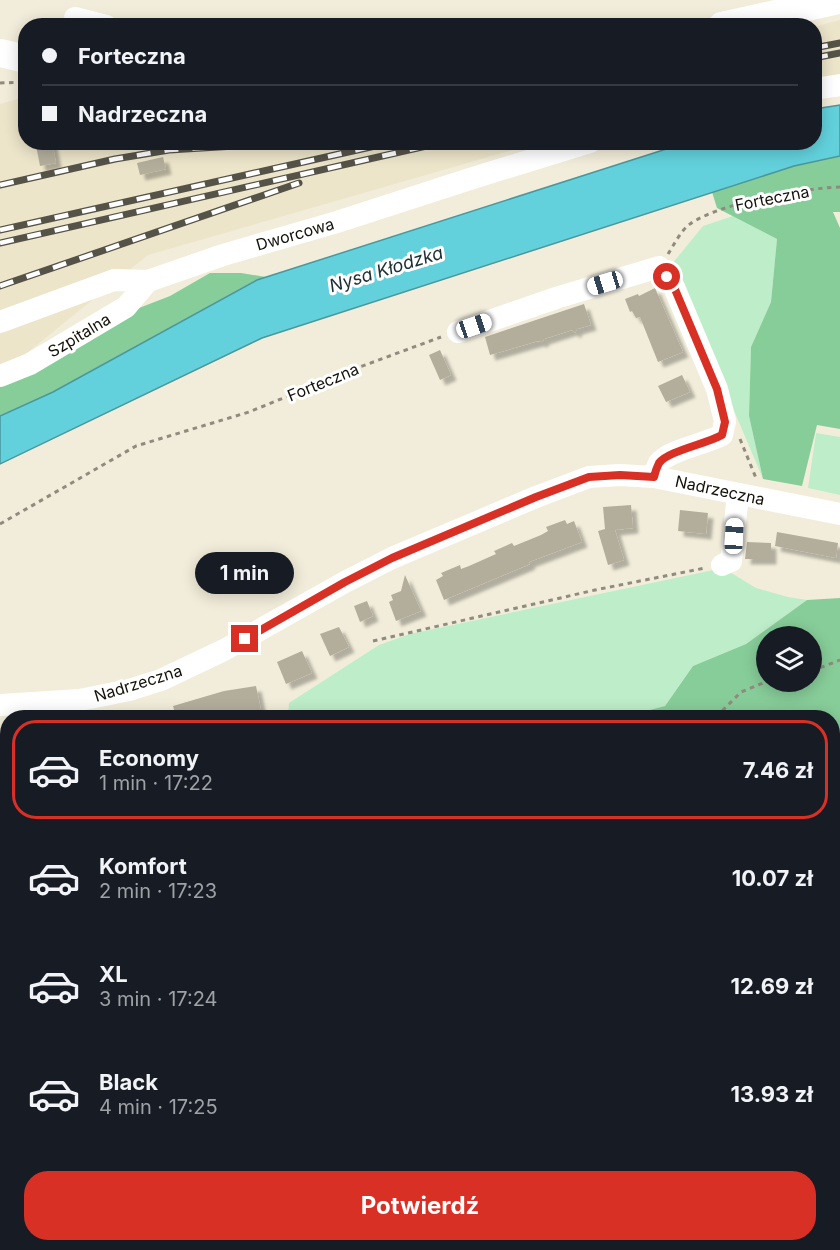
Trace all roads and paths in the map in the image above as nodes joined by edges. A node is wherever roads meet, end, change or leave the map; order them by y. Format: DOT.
graph roads {
  1 [pos="838,0"];
  2 [pos="758,18"];
  3 [pos="0,53"];
  4 [pos="18,57"];
  5 [pos="18,82"];
  6 [pos="0,83"];
  7 [pos="840,85"];
  8 [pos="822,88"];
  9 [pos="564,150"];
  10 [pos="840,187"];
  11 [pos="659,267"];
  12 [pos="148,281"];
  13 [pos="0,322"];
  14 [pos="458,332"];
  15 [pos="0,376"];
  16 [pos="725,422"];
  17 [pos="654,477"];
  18 [pos="749,490"];
  19 [pos="840,514"];
  20 [pos="0,524"];
  21 [pos="722,565"];
  22 [pos="373,641"];
  23 [pos="840,660"];
  24 [pos="822,667"];
  25 [pos="756,686"];
  26 [pos="0,705"];
  27 [pos="723,710"];
  1 -- 2 [label="main road"];
  3 -- 4 [label="main road"];
  5 -- 6 [label="path"];
  7 -- 8 [label="street"];
  9 -- 12 [label="street, Dworcowa"];
  10 -- 11 [label="path, Forteczna"];
  11 -- 14 [label="street"];
  11 -- 16 [label="street"];
  12 -- 13 [label="street, Dworcowa"];
  12 -- 15 [label="street, Szpitalna"];
  14 -- 20 [label="path, Forteczna"];
  16 -- 17 [label="street"];
  16 -- 18 [label="path"];
  17 -- 18 [label="street, Nadrzeczna"];
  17 -- 26 [label="street, Nadrzeczna"];
  18 -- 19 [label="street, Nadrzeczna"];
  18 -- 21 [label="street"];
  21 -- 22 [label="path"];
  23 -- 24 [label="path"];
  25 -- 27 [label="path"];
}
